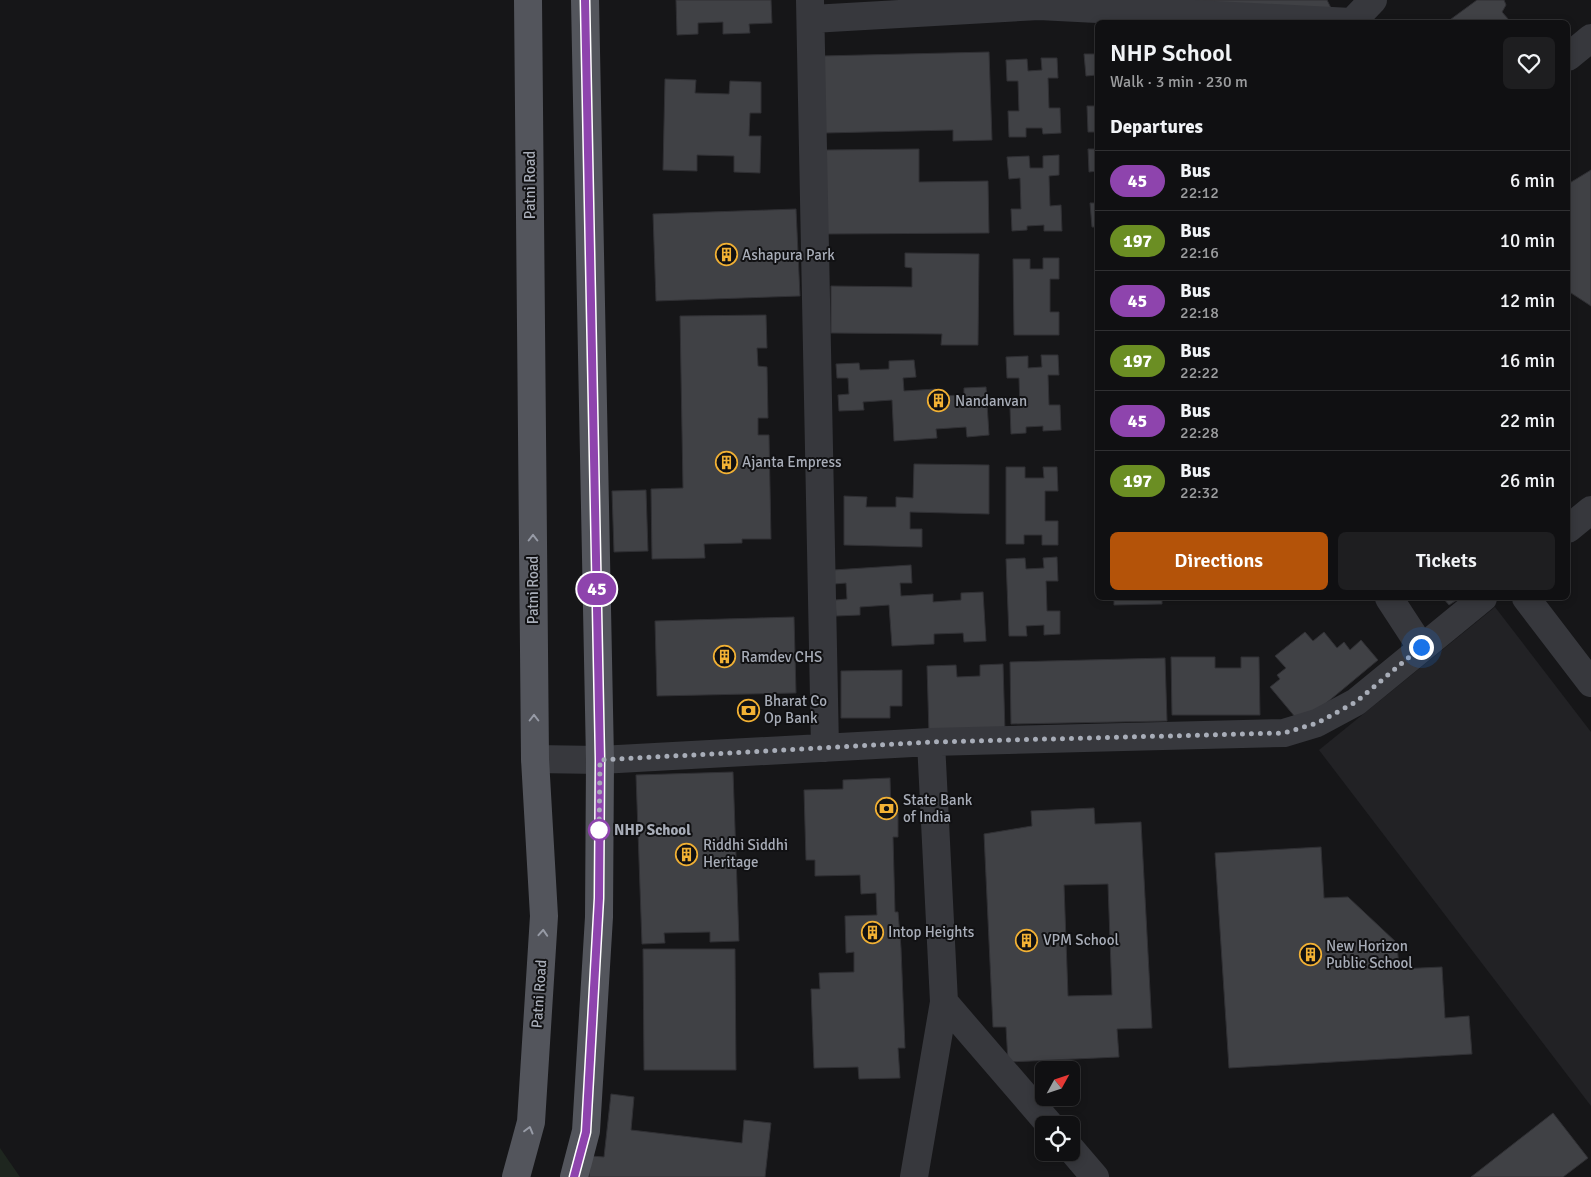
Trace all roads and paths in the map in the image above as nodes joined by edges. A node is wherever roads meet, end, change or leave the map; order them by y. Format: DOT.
graph roads {
  1 [pos="528,0"];
  2 [pos="585,0"];
  3 [pos="1023,4"];
  4 [pos="811,10"];
  5 [pos="1363,10"];
  6 [pos="1591,38"];
  7 [pos="1570,55"];
  8 [pos="1591,510"];
  9 [pos="1570,527"];
  10 [pos="1390,600"];
  11 [pos="1480,600"];
  12 [pos="1528,600"];
  13 [pos="1421,647"];
  14 [pos="1591,683"];
  15 [pos="931,742"];
  16 [pos="825,748"];
  17 [pos="535,759"];
  18 [pos="600,760"];
  19 [pos="944,1002"];
  20 [pos="1042,1116"];
  21 [pos="1080,1160"];
  22 [pos="516,1177"];
  23 [pos="574,1177"];
  24 [pos="914,1177"];
  25 [pos="1095,1177"];
  17 -- 1 [label="main road, Patni Road, one-way"];
  2 -- 18 [label="main road"];
  3 -- 4 [label="street"];
  3 -- 5 [label="street"];
  4 -- 16 [label="street"];
  6 -- 7 [label="street"];
  8 -- 9 [label="street"];
  10 -- 13 [label="street"];
  11 -- 13 [label="street"];
  12 -- 14 [label="street"];
  13 -- 15 [label="street"];
  15 -- 16 [label="street"];
  15 -- 19 [label="street"];
  16 -- 18 [label="street"];
  17 -- 18 [label="street"];
  22 -- 17 [label="main road, Patni Road, one-way"];
  18 -- 23 [label="main road"];
  19 -- 20 [label="street"];
  19 -- 24 [label="street"];
  21 -- 25 [label="street"];
}
